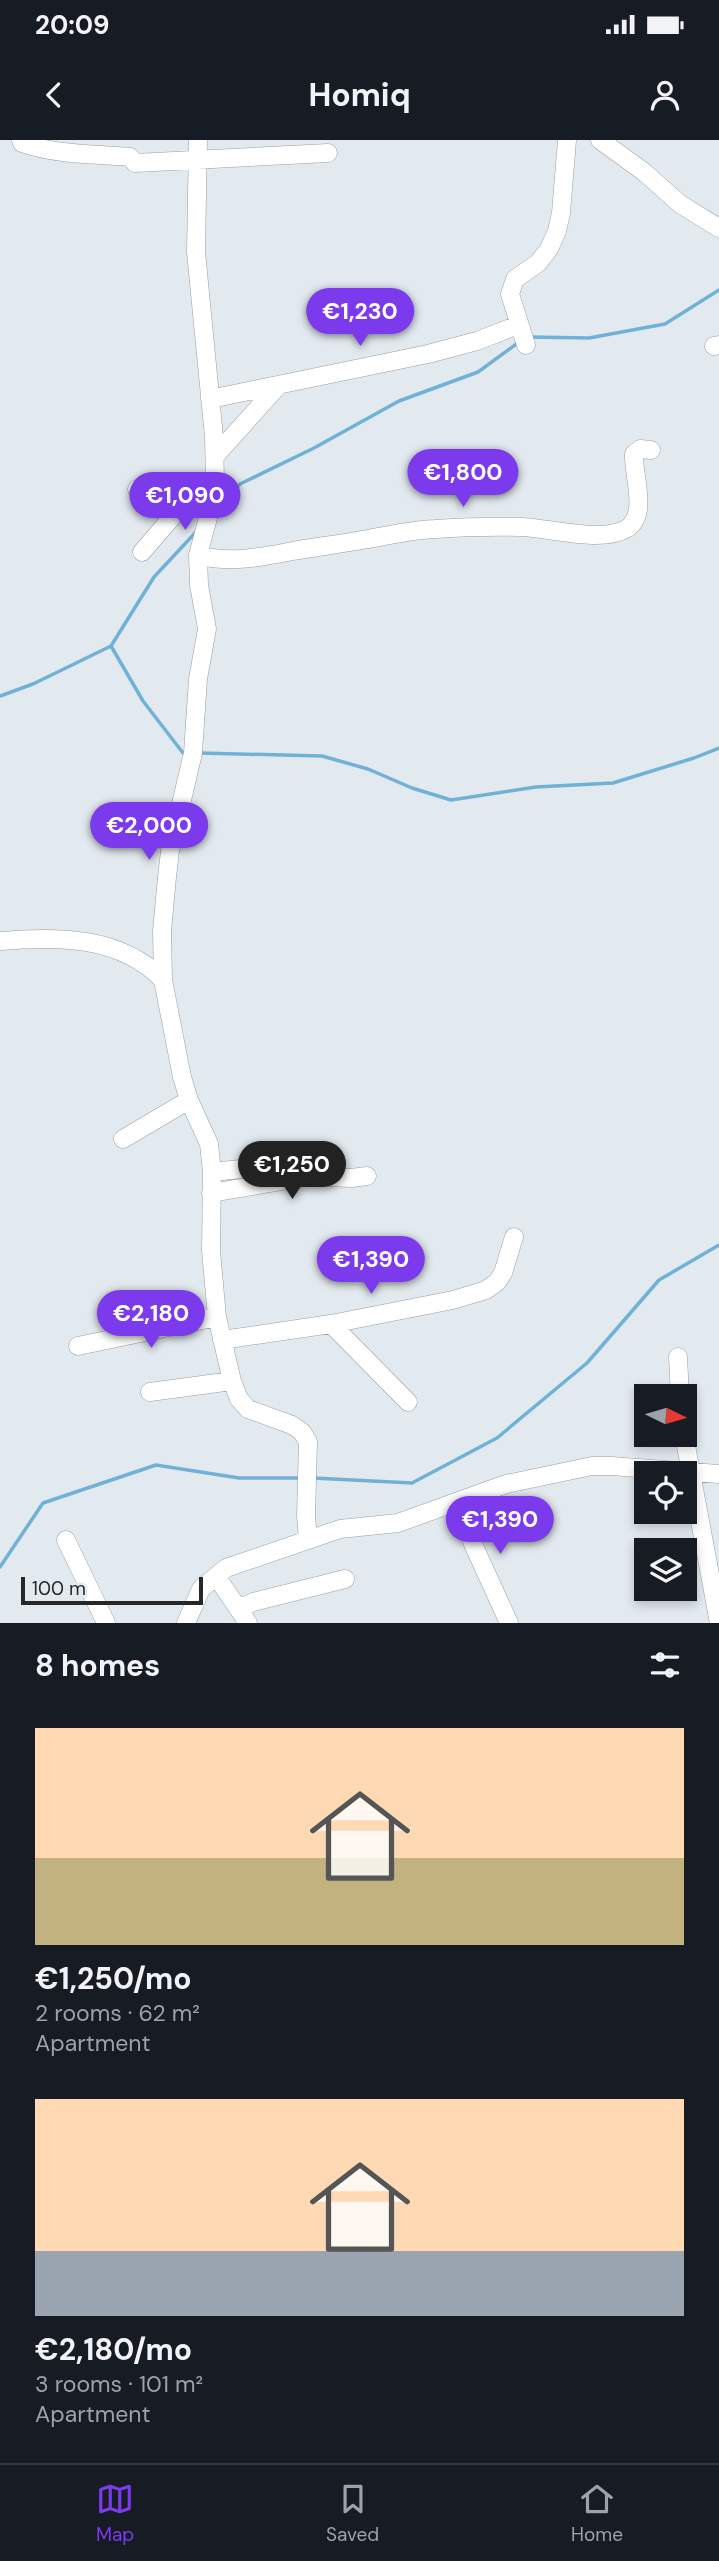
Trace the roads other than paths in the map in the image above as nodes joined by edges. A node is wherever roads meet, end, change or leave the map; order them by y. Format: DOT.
graph roads {
  1 [pos="21,140"];
  2 [pos="198,140"];
  3 [pos="567,140"];
  4 [pos="600,140"];
  5 [pos="328,153"];
  6 [pos="198,161"];
  7 [pos="719,228"];
  8 [pos="518,325"];
  9 [pos="526,345"];
  10 [pos="278,386"];
  11 [pos="210,399"];
  12 [pos="651,450"];
  13 [pos="215,456"];
  14 [pos="206,486"];
  15 [pos="137,489"];
  16 [pos="142,552"];
  17 [pos="198,555"];
  18 [pos="0,942"];
  19 [pos="161,953"];
  20 [pos="130,954"];
  21 [pos="163,980"];
  22 [pos="189,1100"];
  23 [pos="123,1139"];
  24 [pos="241,1169"];
  25 [pos="212,1172"];
  26 [pos="367,1176"];
  27 [pos="211,1193"];
  28 [pos="513,1237"];
  29 [pos="217,1317"];
  30 [pos="331,1324"];
  31 [pos="222,1340"];
  32 [pos="78,1346"];
  33 [pos="678,1357"];
  34 [pos="232,1381"];
  35 [pos="679,1384"];
  36 [pos="150,1392"];
  37 [pos="408,1402"];
  38 [pos="634,1467"];
  39 [pos="697,1472"];
  40 [pos="719,1474"];
  41 [pos="460,1501"];
  42 [pos="697,1504"];
  43 [pos="308,1539"];
  44 [pos="66,1540"];
  45 [pos="477,1551"];
  46 [pos="458,1556"];
  47 [pos="216,1576"];
  48 [pos="345,1579"];
  49 [pos="243,1616"];
  50 [pos="106,1623"];
  51 [pos="186,1623"];
  52 [pos="509,1623"];
  53 [pos="719,1623"];
  1 -- 6 [label="street"];
  2 -- 6 [label="street"];
  3 -- 8 [label="street"];
  4 -- 7 [label="street"];
  5 -- 6 [label="street"];
  6 -- 11 [label="street"];
  8 -- 9 [label="street"];
  8 -- 10 [label="street"];
  10 -- 11 [label="street"];
  10 -- 13 [label="street"];
  11 -- 13 [label="street"];
  12 -- 17 [label="street"];
  13 -- 14 [label="street"];
  14 -- 15 [label="street"];
  14 -- 16 [label="street"];
  14 -- 17 [label="street"];
  17 -- 19 [label="street"];
  18 -- 20 [label="street"];
  19 -- 20 [label="street"];
  19 -- 21 [label="street"];
  20 -- 21 [label="street"];
  21 -- 22 [label="street"];
  22 -- 23 [label="street"];
  22 -- 25 [label="street"];
  24 -- 25 [label="street"];
  25 -- 27 [label="street"];
  26 -- 27 [label="street"];
  27 -- 29 [label="street"];
  28 -- 30 [label="street"];
  29 -- 31 [label="street"];
  29 -- 32 [label="street"];
  30 -- 31 [label="street"];
  30 -- 37 [label="street"];
  31 -- 34 [label="street"];
  33 -- 35 [label="street"];
  34 -- 36 [label="street"];
  34 -- 43 [label="street"];
  38 -- 41 [label="street"];
  39 -- 40 [label="street"];
  41 -- 43 [label="street"];
  41 -- 45 [label="street"];
  42 -- 53 [label="street"];
  43 -- 47 [label="street"];
  44 -- 50 [label="street"];
  45 -- 46 [label="street"];
  45 -- 52 [label="street"];
  47 -- 49 [label="street"];
  47 -- 51 [label="street"];
  48 -- 49 [label="street"];
}
